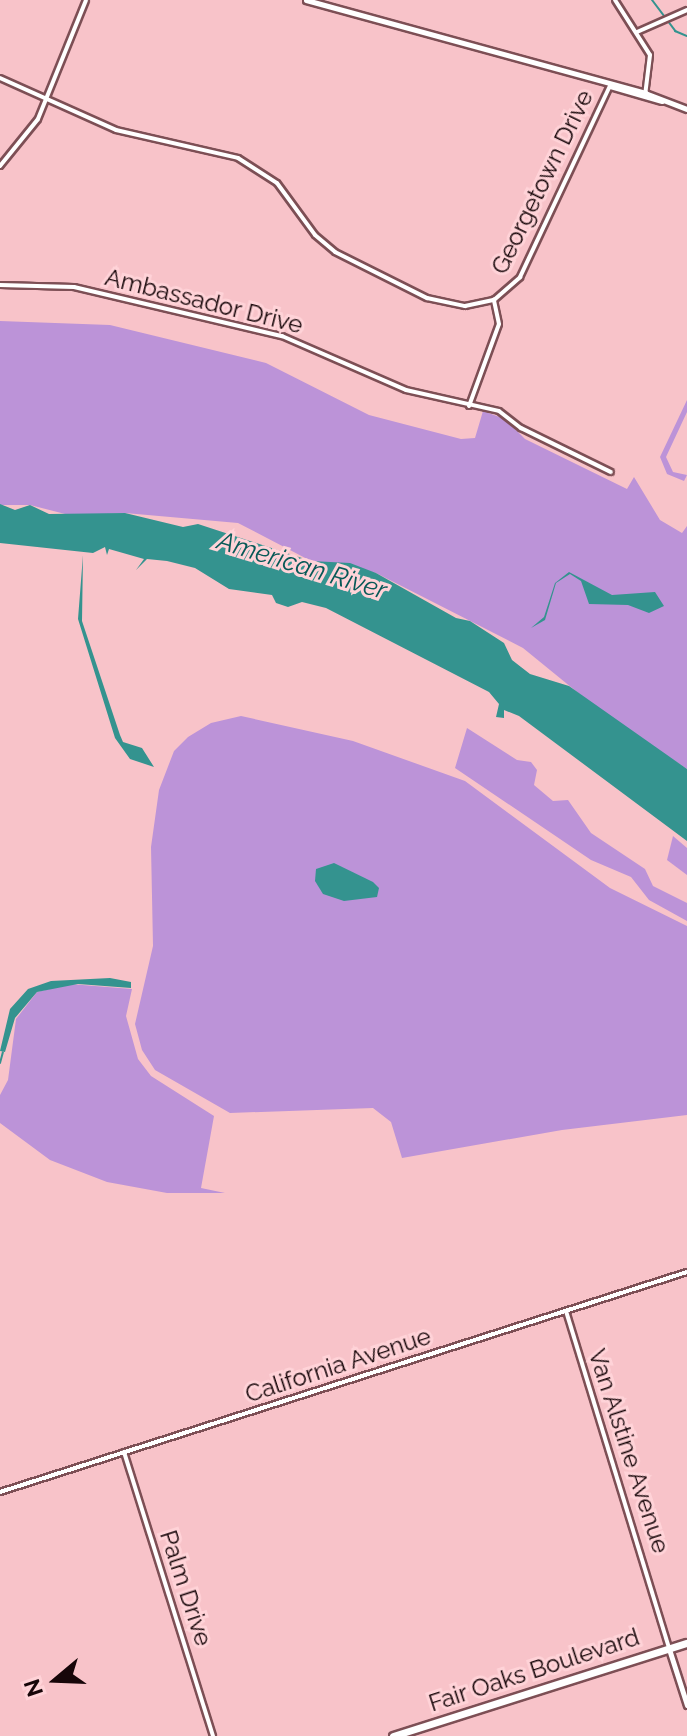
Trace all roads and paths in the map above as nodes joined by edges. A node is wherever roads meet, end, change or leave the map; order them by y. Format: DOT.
graph roads {
  1 [pos="86,0"];
  2 [pos="306,0"];
  3 [pos="615,0"];
  4 [pos="326,3"];
  5 [pos="687,10"];
  6 [pos="637,32"];
  7 [pos="0,78"];
  8 [pos="610,86"];
  9 [pos="645,93"];
  10 [pos="45,101"];
  11 [pos="662,101"];
  12 [pos="654,102"];
  13 [pos="687,109"];
  14 [pos="0,166"];
  15 [pos="0,285"];
  16 [pos="494,300"];
  17 [pos="469,406"];
  18 [pos="611,472"];
  19 [pos="687,1272"];
  20 [pos="565,1311"];
  21 [pos="124,1452"];
  22 [pos="0,1492"];
  23 [pos="687,1643"];
  24 [pos="669,1648"];
  25 [pos="687,1705"];
  26 [pos="213,1736"];
  27 [pos="393,1736"];
  1 -- 10 [label="street"];
  2 -- 4 [label="main road"];
  3 -- 6 [label="street"];
  4 -- 8 [label="main road"];
  5 -- 6 [label="street"];
  6 -- 9 [label="street"];
  7 -- 10 [label="street, Georgetown Drive"];
  8 -- 9 [label="main road"];
  8 -- 12 [label="main road"];
  8 -- 16 [label="street, Georgetown Drive"];
  9 -- 11 [label="main road"];
  9 -- 12 [label="main road"];
  10 -- 14 [label="street"];
  10 -- 16 [label="street, Georgetown Drive"];
  11 -- 12 [label="main road"];
  11 -- 13 [label="main road"];
  15 -- 17 [label="street, Ambassador Drive"];
  16 -- 17 [label="street"];
  17 -- 18 [label="street, Ambassador Drive"];
  19 -- 20 [label="street, California Avenue"];
  20 -- 21 [label="street, California Avenue"];
  20 -- 24 [label="street, Van Alstine Avenue"];
  21 -- 22 [label="street, California Avenue"];
  21 -- 26 [label="street, Palm Drive"];
  23 -- 24 [label="main road, Fair Oaks Boulevard"];
  24 -- 25 [label="main road"];
  24 -- 27 [label="main road, Fair Oaks Boulevard"];
}
